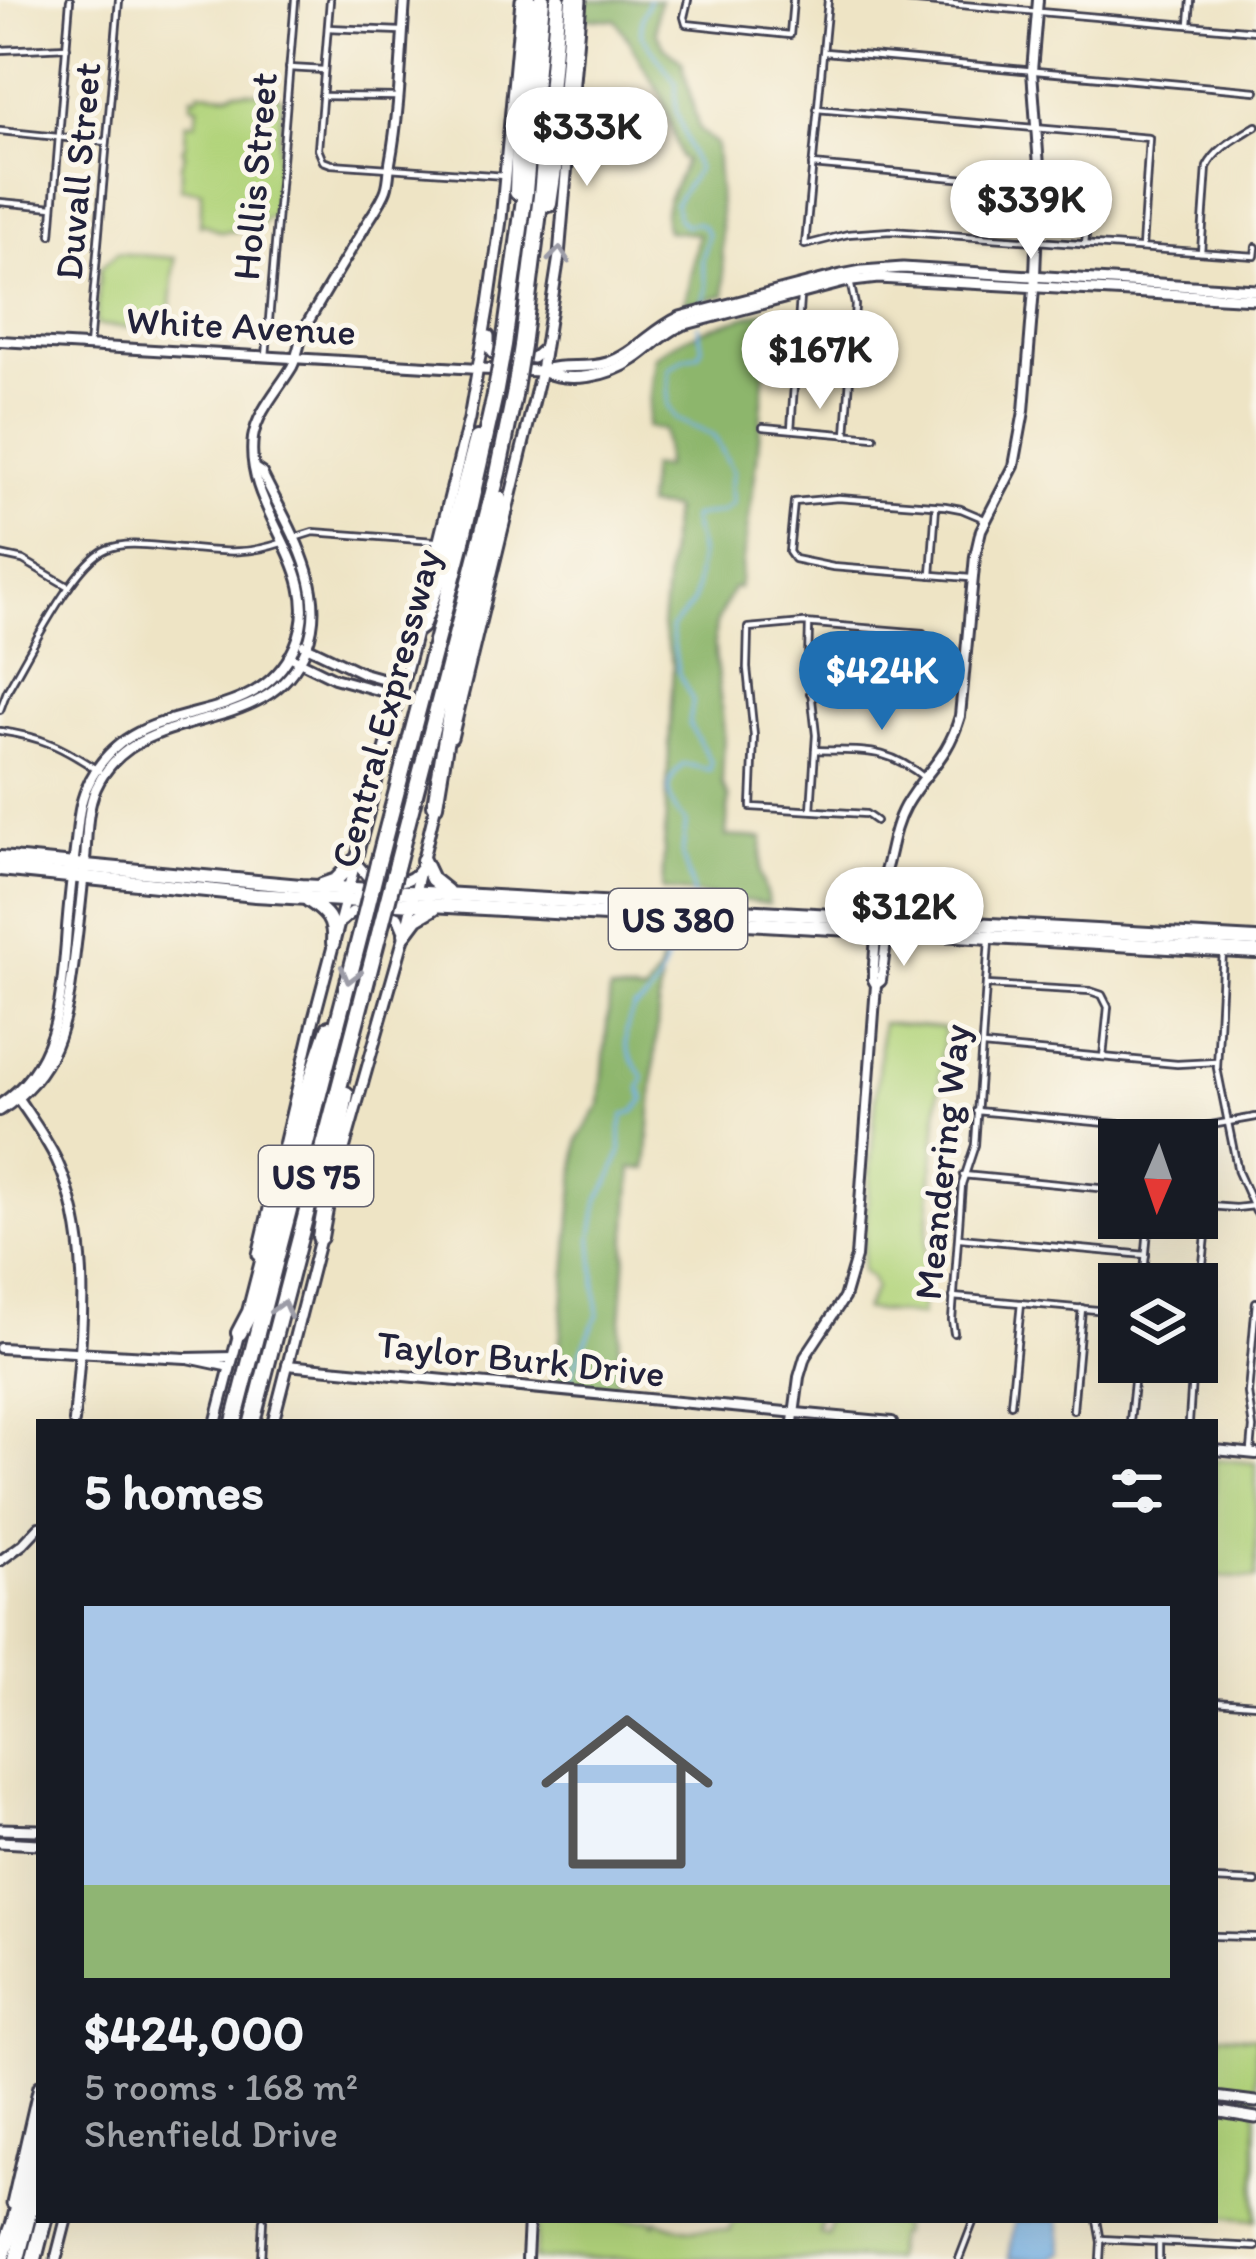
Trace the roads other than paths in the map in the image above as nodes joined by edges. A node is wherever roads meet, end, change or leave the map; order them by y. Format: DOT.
graph roads {
  1 [pos="70,0"];
  2 [pos="119,0"];
  3 [pos="295,0"];
  4 [pos="330,0"];
  5 [pos="405,0"];
  6 [pos="525,0"];
  7 [pos="542,0"];
  8 [pos="558,0"];
  9 [pos="577,0"];
  10 [pos="688,0"];
  11 [pos="793,0"];
  12 [pos="828,0"];
  13 [pos="905,0"];
  14 [pos="1038,0"];
  15 [pos="1191,0"];
  16 [pos="1037,12"];
  17 [pos="1189,25"];
  18 [pos="328,28"];
  19 [pos="403,31"];
  20 [pos="1256,31"];
  21 [pos="67,47"];
  22 [pos="0,50"];
  23 [pos="823,52"];
  24 [pos="289,68"];
  25 [pos="324,70"];
  26 [pos="1032,71"];
  27 [pos="1256,91"];
  28 [pos="322,96"];
  29 [pos="398,98"];
  30 [pos="817,109"];
  31 [pos="1256,126"];
  32 [pos="1036,128"];
  33 [pos="0,131"];
  34 [pos="59,138"];
  35 [pos="106,142"];
  36 [pos="812,165"];
  37 [pos="389,167"];
  38 [pos="506,176"];
  39 [pos="1038,185"];
  40 [pos="0,202"];
  41 [pos="53,207"];
  42 [pos="524,209"];
  43 [pos="50,235"];
  44 [pos="1036,242"];
  45 [pos="1085,245"];
  46 [pos="1256,247"];
  47 [pos="1142,248"];
  48 [pos="1201,252"];
  49 [pos="1255,256"];
  50 [pos="496,259"];
  51 [pos="850,281"];
  52 [pos="1035,281"];
  53 [pos="1256,290"];
  54 [pos="798,291"];
  55 [pos="1256,299"];
  56 [pos="526,321"];
  57 [pos="0,341"];
  58 [pos="88,346"];
  59 [pos="545,347"];
  60 [pos="266,357"];
  61 [pos="296,359"];
  62 [pos="478,369"];
  63 [pos="541,371"];
  64 [pos="474,392"];
  65 [pos="491,414"];
  66 [pos="763,427"];
  67 [pos="791,429"];
  68 [pos="846,435"];
  69 [pos="874,437"];
  70 [pos="523,453"];
  71 [pos="498,472"];
  72 [pos="936,506"];
  73 [pos="987,520"];
  74 [pos="289,540"];
  75 [pos="439,542"];
  76 [pos="0,555"];
  77 [pos="931,575"];
  78 [pos="972,578"];
  79 [pos="69,587"];
  80 [pos="809,624"];
  81 [pos="417,629"];
  82 [pos="297,642"];
  83 [pos="307,646"];
  84 [pos="294,659"];
  85 [pos="340,663"];
  86 [pos="922,665"];
  87 [pos="964,668"];
  88 [pos="334,678"];
  89 [pos="403,684"];
  90 [pos="810,693"];
  91 [pos="399,696"];
  92 [pos="0,710"];
  93 [pos="0,731"];
  94 [pos="815,750"];
  95 [pos="100,772"];
  96 [pos="926,778"];
  97 [pos="435,805"];
  98 [pos="811,811"];
  99 [pos="876,821"];
  100 [pos="0,858"];
  101 [pos="423,860"];
  102 [pos="354,861"];
  103 [pos="0,869"];
  104 [pos="78,872"];
  105 [pos="312,893"];
  106 [pos="345,894"];
  107 [pos="453,894"];
  108 [pos="414,898"];
  109 [pos="525,905"];
  110 [pos="69,906"];
  111 [pos="441,906"];
  112 [pos="882,925"];
  113 [pos="990,931"];
  114 [pos="404,934"];
  115 [pos="335,936"];
  116 [pos="77,940"];
  117 [pos="1256,940"];
  118 [pos="1224,944"];
  119 [pos="1256,952"];
  120 [pos="986,984"];
  121 [pos="364,993"];
  122 [pos="64,1005"];
  123 [pos="338,1021"];
  124 [pos="981,1046"];
  125 [pos="1103,1057"];
  126 [pos="1216,1062"];
  127 [pos="16,1097"];
  128 [pos="0,1107"];
  129 [pos="976,1111"];
  130 [pos="1256,1118"];
  131 [pos="1228,1124"];
  132 [pos="963,1175"];
  133 [pos="1098,1188"];
  134 [pos="1255,1209"];
  135 [pos="320,1237"];
  136 [pos="958,1238"];
  137 [pos="1147,1239"];
  138 [pos="1146,1256"];
  139 [pos="1145,1263"];
  140 [pos="1203,1263"];
  141 [pos="953,1297"];
  142 [pos="1021,1303"];
  143 [pos="1256,1303"];
  144 [pos="1082,1308"];
  145 [pos="1098,1310"];
  146 [pos="239,1333"];
  147 [pos="954,1333"];
  148 [pos="0,1348"];
  149 [pos="78,1353"];
  150 [pos="232,1362"];
  151 [pos="287,1365"];
  152 [pos="1134,1383"];
  153 [pos="1192,1383"];
  154 [pos="1012,1404"];
  155 [pos="1073,1410"];
  156 [pos="793,1418"];
  157 [pos="74,1419"];
  158 [pos="217,1419"];
  159 [pos="235,1419"];
  160 [pos="253,1419"];
  161 [pos="274,1419"];
  162 [pos="826,1419"];
  163 [pos="1130,1419"];
  164 [pos="1189,1419"];
  165 [pos="1218,1450"];
  166 [pos="1254,1453"];
  167 [pos="36,1529"];
  168 [pos="0,1561"];
  169 [pos="1218,1702"];
  170 [pos="1256,1704"];
  171 [pos="0,1828"];
  172 [pos="36,1832"];
  173 [pos="36,1832"];
  174 [pos="5,1843"];
  175 [pos="36,1844"];
  176 [pos="1218,1880"];
  177 [pos="1256,1882"];
  178 [pos="1218,1936"];
  179 [pos="1256,1937"];
  180 [pos="1218,2097"];
  181 [pos="36,2100"];
  182 [pos="1256,2102"];
  183 [pos="1218,2112"];
  184 [pos="1256,2118"];
  185 [pos="36,2138"];
  186 [pos="36,2185"];
  187 [pos="43,2223"];
  188 [pos="65,2223"];
  189 [pos="263,2223"];
  190 [pos="529,2223"];
  191 [pos="973,2223"];
  192 [pos="1097,2223"];
  193 [pos="1100,2239"];
  194 [pos="1159,2242"];
  195 [pos="1256,2247"];
  196 [pos="1,2258"];
  197 [pos="17,2259"];
  198 [pos="34,2259"];
  199 [pos="56,2259"];
  200 [pos="261,2259"];
  201 [pos="527,2259"];
  202 [pos="959,2259"];
  203 [pos="1100,2259"];
  204 [pos="1159,2259"];
  1 -- 21 [label="street"];
  2 -- 35 [label="street, Duvall Street"];
  3 -- 24 [label="street, Hollis Street"];
  4 -- 18 [label="street"];
  5 -- 19 [label="street"];
  6 -- 38 [label="main road"];
  6 -- 42 [label="highway"];
  7 -- 42 [label="highway, Central Expressway / US 75"];
  8 -- 56 [label="highway, Central Expressway / US 75"];
  9 -- 56 [label="highway"];
  59 -- 9 [label="main road, one-way"];
  10 -- 11 [label="street"];
  12 -- 23 [label="street"];
  13 -- 16 [label="street"];
  14 -- 16 [label="street"];
  15 -- 17 [label="street"];
  16 -- 17 [label="street"];
  16 -- 26 [label="street"];
  17 -- 20 [label="street"];
  18 -- 19 [label="street"];
  18 -- 25 [label="street"];
  19 -- 29 [label="street"];
  21 -- 22 [label="street"];
  21 -- 34 [label="street"];
  23 -- 26 [label="street"];
  23 -- 30 [label="street"];
  24 -- 25 [label="street"];
  24 -- 60 [label="street, Hollis Street"];
  25 -- 28 [label="street"];
  26 -- 27 [label="street"];
  26 -- 32 [label="street"];
  28 -- 29 [label="street"];
  28 -- 37 [label="street"];
  29 -- 37 [label="street"];
  30 -- 32 [label="street"];
  30 -- 36 [label="street"];
  31 -- 48 [label="street"];
  32 -- 39 [label="street"];
  32 -- 47 [label="street"];
  33 -- 34 [label="street"];
  34 -- 35 [label="street"];
  34 -- 41 [label="street"];
  35 -- 58 [label="street, Duvall Street"];
  36 -- 39 [label="street"];
  36 -- 44 [label="street"];
  37 -- 38 [label="street"];
  37 -- 61 [label="street"];
  38 -- 50 [label="main road"];
  39 -- 44 [label="street"];
  39 -- 45 [label="street"];
  40 -- 41 [label="street"];
  41 -- 43 [label="street"];
  42 -- 65 [label="highway, Central Expressway / US 75, bridge"];
  44 -- 45 [label="street"];
  44 -- 52 [label="street"];
  45 -- 47 [label="street"];
  46 -- 49 [label="street"];
  47 -- 48 [label="street"];
  48 -- 49 [label="street"];
  50 -- 59 [label="main road"];
  50 -- 62 [label="main road"];
  51 -- 52 [label="main road"];
  51 -- 54 [label="main road"];
  51 -- 68 [label="street"];
  52 -- 53 [label="main road"];
  52 -- 54 [label="main road"];
  52 -- 55 [label="main road"];
  52 -- 73 [label="street"];
  54 -- 63 [label="main road"];
  54 -- 67 [label="street"];
  56 -- 71 [label="highway, Central Expressway / US 75, bridge"];
  57 -- 58 [label="street, White Avenue"];
  58 -- 60 [label="street, White Avenue"];
  59 -- 63 [label="main road"];
  60 -- 61 [label="street, White Avenue"];
  61 -- 62 [label="street, White Avenue"];
  61 -- 74 [label="street"];
  62 -- 63 [label="main road"];
  62 -- 64 [label="main road"];
  63 -- 70 [label="main road"];
  64 -- 70 [label="main road"];
  64 -- 75 [label="main road"];
  65 -- 81 [label="highway"];
  65 -- 123 [label="highway, Central Expressway / US 75, one-way, bridge"];
  66 -- 67 [label="street"];
  67 -- 68 [label="street"];
  68 -- 69 [label="street"];
  70 -- 97 [label="main road"];
  71 -- 97 [label="highway"];
  71 -- 121 [label="highway, Central Expressway / US 75, bridge"];
  72 -- 73 [label="street"];
  72 -- 77 [label="street"];
  72 -- 77 [label="street"];
  73 -- 78 [label="street"];
  74 -- 75 [label="street"];
  74 -- 79 [label="street"];
  74 -- 82 [label="street"];
  74 -- 83 [label="street"];
  75 -- 81 [label="main road"];
  76 -- 79 [label="street"];
  77 -- 78 [label="street"];
  78 -- 87 [label="street"];
  79 -- 92 [label="street"];
  80 -- 86 [label="street"];
  80 -- 90 [label="street"];
  80 -- 98 [label="street"];
  81 -- 89 [label="main road"];
  82 -- 83 [label="street"];
  82 -- 84 [label="street"];
  83 -- 84 [label="street"];
  83 -- 85 [label="street"];
  84 -- 88 [label="street"];
  84 -- 95 [label="street"];
  85 -- 88 [label="street"];
  85 -- 89 [label="street"];
  86 -- 87 [label="street"];
  86 -- 90 [label="street"];
  87 -- 96 [label="street"];
  88 -- 91 [label="street"];
  89 -- 91 [label="main road"];
  90 -- 94 [label="street"];
  91 -- 102 [label="main road"];
  93 -- 95 [label="street"];
  94 -- 96 [label="street"];
  94 -- 98 [label="street"];
  95 -- 104 [label="street"];
  96 -- 112 [label="street"];
  97 -- 101 [label="main road"];
  98 -- 99 [label="street"];
  100 -- 104 [label="highway, US 380"];
  101 -- 102 [label="main road"];
  101 -- 107 [label="highway"];
  101 -- 108 [label="main road"];
  102 -- 105 [label="highway"];
  102 -- 106 [label="main road"];
  103 -- 104 [label="highway, US 380"];
  104 -- 105 [label="highway, US 380"];
  104 -- 110 [label="street"];
  104 -- 116 [label="street"];
  105 -- 106 [label="highway, US 380"];
  105 -- 115 [label="highway"];
  106 -- 108 [label="highway, US 380"];
  106 -- 115 [label="main road"];
  107 -- 108 [label="highway, US 380"];
  107 -- 109 [label="highway, US 380"];
  108 -- 111 [label="highway, US 380"];
  108 -- 114 [label="main road"];
  109 -- 111 [label="highway, US 380"];
  109 -- 112 [label="highway, US 380"];
  110 -- 116 [label="street"];
  110 -- 122 [label="street"];
  111 -- 114 [label="highway"];
  112 -- 113 [label="highway, US 380"];
  112 -- 156 [label="street"];
  113 -- 118 [label="highway, US 380"];
  113 -- 120 [label="street, Meandering Way"];
  114 -- 115 [label="main road"];
  114 -- 135 [label="main road"];
  115 -- 146 [label="main road"];
  116 -- 122 [label="street"];
  117 -- 118 [label="highway, US 380"];
  118 -- 119 [label="highway, US 380"];
  118 -- 126 [label="street"];
  120 -- 124 [label="street, Meandering Way"];
  120 -- 125 [label="street"];
  121 -- 135 [label="highway"];
  160 -- 121 [label="highway, Central Expressway / US 75, one-way"];
  122 -- 127 [label="street"];
  123 -- 146 [label="highway"];
  123 -- 159 [label="highway, Central Expressway / US 75"];
  124 -- 125 [label="street"];
  124 -- 129 [label="street, Meandering Way"];
  125 -- 126 [label="street"];
  126 -- 131 [label="street"];
  127 -- 128 [label="street"];
  127 -- 149 [label="street"];
  129 -- 131 [label="street"];
  129 -- 132 [label="street, Meandering Way"];
  130 -- 131 [label="street"];
  131 -- 134 [label="street"];
  132 -- 133 [label="street"];
  132 -- 136 [label="street, Meandering Way"];
  134 -- 140 [label="street"];
  135 -- 151 [label="main road"];
  136 -- 138 [label="street"];
  136 -- 141 [label="street, Meandering Way"];
  137 -- 138 [label="street"];
  138 -- 139 [label="street"];
  141 -- 142 [label="street"];
  141 -- 147 [label="street, Meandering Way"];
  142 -- 144 [label="street"];
  142 -- 154 [label="street"];
  143 -- 166 [label="street"];
  144 -- 145 [label="street"];
  144 -- 155 [label="street"];
  146 -- 150 [label="main road"];
  148 -- 149 [label="street"];
  149 -- 150 [label="street"];
  149 -- 157 [label="street"];
  150 -- 158 [label="main road"];
  151 -- 156 [label="street, Taylor Burk Drive"];
  151 -- 161 [label="main road"];
  152 -- 163 [label="street"];
  153 -- 164 [label="street"];
  156 -- 162 [label="street, Taylor Burk Drive"];
  165 -- 166 [label="street"];
  167 -- 168 [label="street"];
  169 -- 170 [label="street"];
  171 -- 172 [label="main road"];
  173 -- 174 [label="main road"];
  174 -- 175 [label="main road"];
  176 -- 177 [label="street"];
  178 -- 179 [label="street"];
  180 -- 182 [label="main road"];
  181 -- 196 [label="main road"];
  183 -- 184 [label="main road"];
  185 -- 196 [label="highway"];
  186 -- 197 [label="highway"];
  187 -- 198 [label="highway"];
  188 -- 199 [label="main road"];
  189 -- 200 [label="street"];
  190 -- 201 [label="street"];
  191 -- 202 [label="street"];
  192 -- 193 [label="street"];
  193 -- 194 [label="street"];
  193 -- 203 [label="street"];
  194 -- 195 [label="street"];
  194 -- 204 [label="street"];
}
